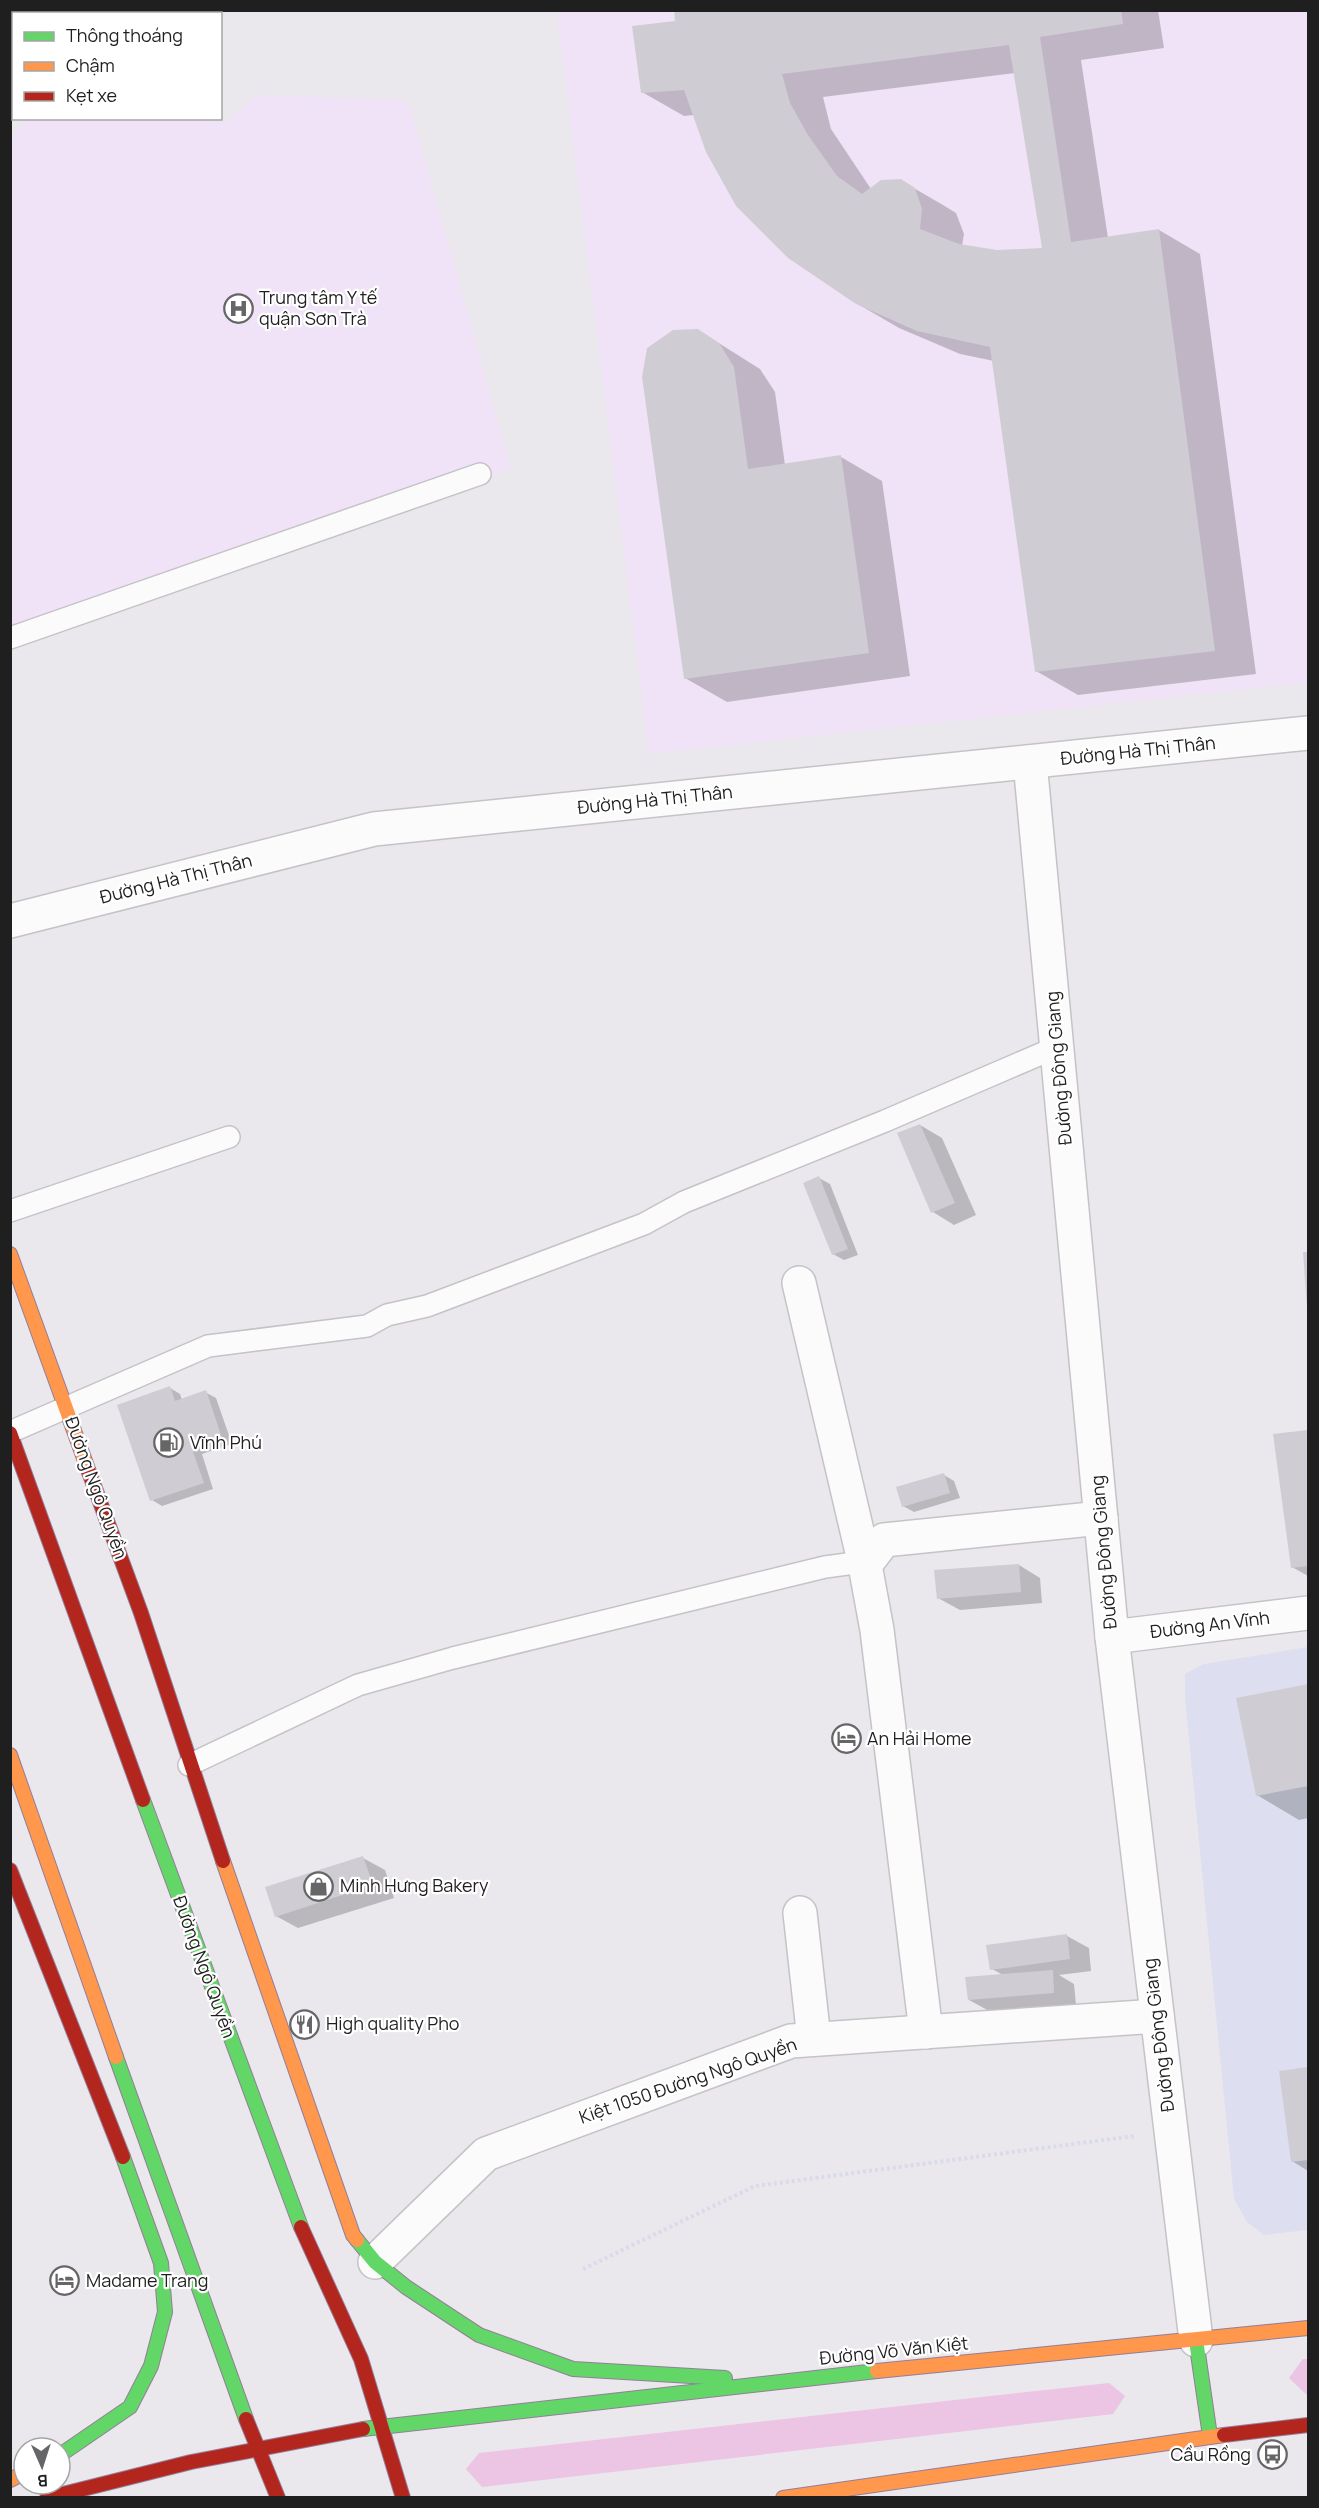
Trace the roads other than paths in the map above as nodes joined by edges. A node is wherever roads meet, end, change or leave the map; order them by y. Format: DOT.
graph roads {
  1 [pos="480,474"];
  2 [pos="10,638"];
  3 [pos="1308,733"];
  4 [pos="1030,762"];
  5 [pos="10,921"];
  6 [pos="1057,1047"];
  7 [pos="229,1137"];
  8 [pos="10,1211"];
  9 [pos="10,1254"];
  10 [pos="799,1283"];
  11 [pos="68,1409"];
  12 [pos="10,1433"];
  13 [pos="1101,1518"];
  14 [pos="865,1565"];
  15 [pos="1308,1613"];
  16 [pos="1112,1637"];
  17 [pos="10,1755"];
  18 [pos="189,1765"];
  19 [pos="10,1870"];
  20 [pos="800,1912"];
  21 [pos="1157,2016"];
  22 [pos="926,2032"];
  23 [pos="814,2039"];
  24 [pos="375,2262"];
  25 [pos="1308,2328"];
  26 [pos="1196,2340"];
  27 [pos="777,2381"];
  28 [pos="1308,2425"];
  29 [pos="381,2426"];
  30 [pos="1210,2436"];
  31 [pos="72,2447"];
  32 [pos="259,2448"];
  33 [pos="47,2498"];
  34 [pos="278,2498"];
  35 [pos="403,2498"];
  36 [pos="783,2498"];
  1 -- 2 [label="lane"];
  3 -- 4 [label="street, Đường Hà Thị Thân"];
  4 -- 5 [label="street, Đường Hà Thị Thân"];
  4 -- 6 [label="street, Đường Đông Giang"];
  6 -- 11 [label="lane"];
  6 -- 13 [label="street, Đường Đông Giang"];
  7 -- 8 [label="lane"];
  9 -- 11 [label="main road, Đường Ngô Quyền"];
  10 -- 14 [label="street"];
  11 -- 12 [label="lane"];
  11 -- 18 [label="main road, Đường Ngô Quyền"];
  12 -- 29 [label="main road, Đường Ngô Quyền"];
  13 -- 14 [label="street"];
  13 -- 16 [label="street, Đường Đông Giang"];
  14 -- 18 [label="lane"];
  14 -- 22 [label="street"];
  15 -- 16 [label="street, Đường An Vĩnh"];
  16 -- 21 [label="street, Đường Đông Giang"];
  17 -- 32 [label="main road"];
  18 -- 24 [label="main road, Đường Ngô Quyền"];
  19 -- 31 [label="main road"];
  20 -- 23 [label="street"];
  21 -- 22 [label="street, Kiệt 1050 Đường Ngô Quyền"];
  21 -- 26 [label="street, Đường Đông Giang"];
  22 -- 23 [label="street, Kiệt 1050 Đường Ngô Quyền"];
  23 -- 24 [label="street, Kiệt 1050 Đường Ngô Quyền"];
  24 -- 27 [label="main road, Đường Ngô Quyền"];
  25 -- 26 [label="main road, Đường Võ Văn Kiệt"];
  26 -- 27 [label="main road, Đường Võ Văn Kiệt"];
  26 -- 30 [label="main road"];
  27 -- 29 [label="main road, Đường Võ Văn Kiệt"];
  28 -- 30 [label="main road"];
  29 -- 32 [label="main road, Đường Võ Văn Kiệt"];
  29 -- 35 [label="main road, Đường Ngô Quyền"];
  30 -- 36 [label="main road"];
  32 -- 33 [label="main road, Đường Võ Văn Kiệt"];
  32 -- 34 [label="main road"];
}
